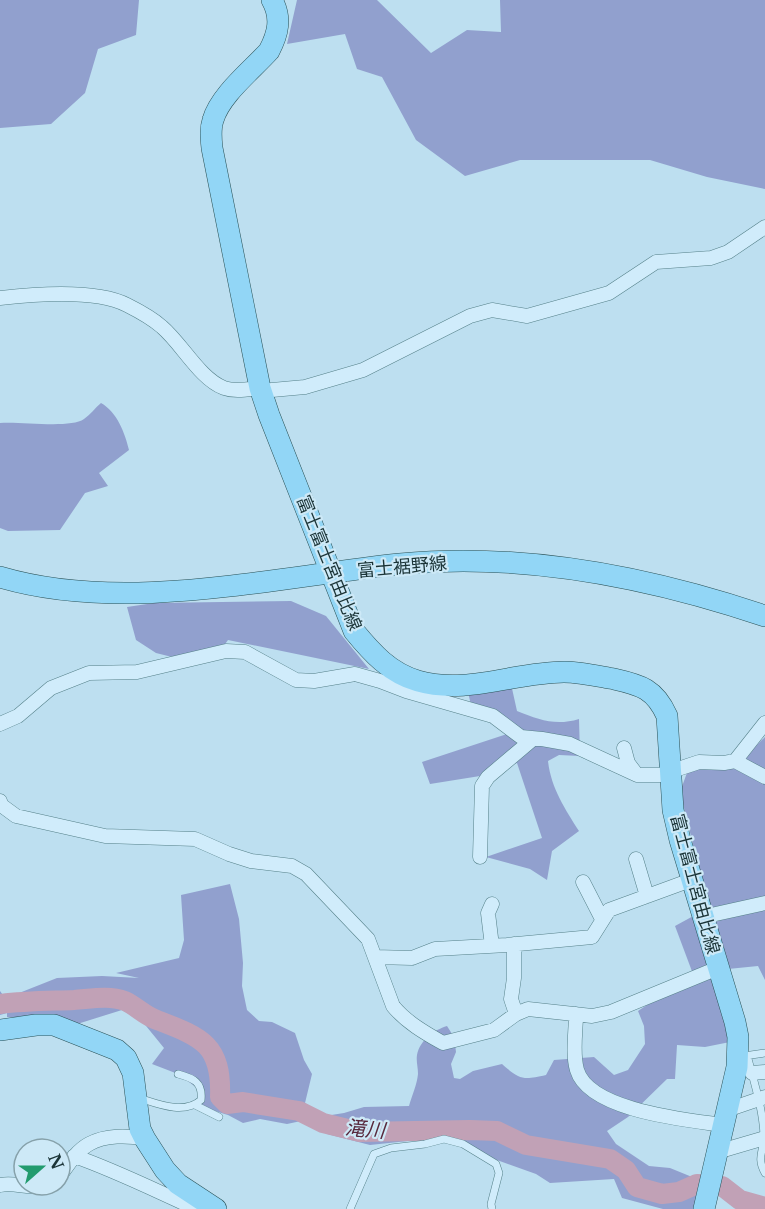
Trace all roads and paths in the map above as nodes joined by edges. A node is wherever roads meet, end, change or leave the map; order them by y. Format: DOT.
graph roads {
  1 [pos="272,0"];
  2 [pos="765,227"];
  3 [pos="0,298"];
  4 [pos="261,389"];
  5 [pos="332,574"];
  6 [pos="0,577"];
  7 [pos="765,616"];
  8 [pos="765,723"];
  9 [pos="0,724"];
  10 [pos="532,739"];
  11 [pos="624,748"];
  12 [pos="735,761"];
  13 [pos="670,771"];
  14 [pos="637,775"];
  15 [pos="765,777"];
  16 [pos="0,801"];
  17 [pos="480,857"];
  18 [pos="636,859"];
  19 [pos="691,880"];
  20 [pos="583,882"];
  21 [pos="647,896"];
  22 [pos="765,903"];
  23 [pos="492,904"];
  24 [pos="702,917"];
  25 [pos="602,919"];
  26 [pos="514,944"];
  27 [pos="492,946"];
  28 [pos="375,957"];
  29 [pos="718,968"];
  30 [pos="516,1014"];
  31 [pos="576,1014"];
  32 [pos="0,1030"];
  33 [pos="765,1053"];
  34 [pos="742,1056"];
  35 [pos="759,1073"];
  36 [pos="178,1074"];
  37 [pos="136,1098"];
  38 [pos="762,1098"];
  39 [pos="195,1105"];
  40 [pos="219,1117"];
  41 [pos="725,1118"];
  42 [pos="765,1138"];
  43 [pos="145,1139"];
  44 [pos="717,1153"];
  45 [pos="75,1156"];
  46 [pos="72,1160"];
  47 [pos="765,1173"];
  48 [pos="706,1202"];
  49 [pos="197,1209"];
  50 [pos="216,1209"];
  51 [pos="350,1209"];
  52 [pos="492,1209"];
  1 -- 4 [label="main road, 富士富士宮由比線"];
  2 -- 4 [label="street"];
  3 -- 4 [label="street"];
  4 -- 5 [label="main road, 富士富士宮由比線"];
  5 -- 6 [label="main road, 富士裾野線"];
  5 -- 7 [label="main road, 富士裾野線"];
  5 -- 13 [label="main road, 富士富士宮由比線"];
  8 -- 12 [label="street"];
  9 -- 10 [label="street"];
  10 -- 14 [label="street"];
  10 -- 17 [label="street"];
  11 -- 14 [label="street"];
  12 -- 13 [label="street"];
  12 -- 15 [label="street"];
  13 -- 14 [label="street"];
  13 -- 19 [label="main road, 富士富士宮由比線"];
  16 -- 28 [label="street"];
  18 -- 21 [label="street"];
  19 -- 21 [label="street"];
  19 -- 24 [label="main road, 富士富士宮由比線"];
  20 -- 25 [label="street"];
  21 -- 25 [label="street"];
  22 -- 24 [label="street"];
  23 -- 27 [label="street"];
  24 -- 29 [label="main road, 富士富士宮由比線"];
  25 -- 26 [label="street"];
  26 -- 27 [label="street"];
  26 -- 30 [label="street"];
  27 -- 28 [label="street"];
  28 -- 30 [label="street"];
  29 -- 31 [label="street"];
  29 -- 34 [label="main road, 富士富士宮由比線"];
  30 -- 31 [label="street"];
  31 -- 41 [label="street"];
  32 -- 37 [label="main road"];
  33 -- 34 [label="lane"];
  34 -- 35 [label="lane"];
  34 -- 41 [label="main road, 富士富士宮由比線"];
  35 -- 38 [label="lane"];
  36 -- 39 [label="lane"];
  37 -- 39 [label="lane"];
  37 -- 43 [label="main road"];
  38 -- 41 [label="street"];
  38 -- 42 [label="lane"];
  39 -- 40 [label="lane"];
  41 -- 44 [label="main road, 富士富士宮由比線"];
  42 -- 44 [label="street"];
  42 -- 47 [label="lane"];
  43 -- 45 [label="street"];
  43 -- 50 [label="main road"];
  44 -- 48 [label="main road, 富士富士宮由比線"];
  45 -- 46 [label="street"];
  45 -- 49 [label="street"];
  51 -- 52 [label="lane"];
}
